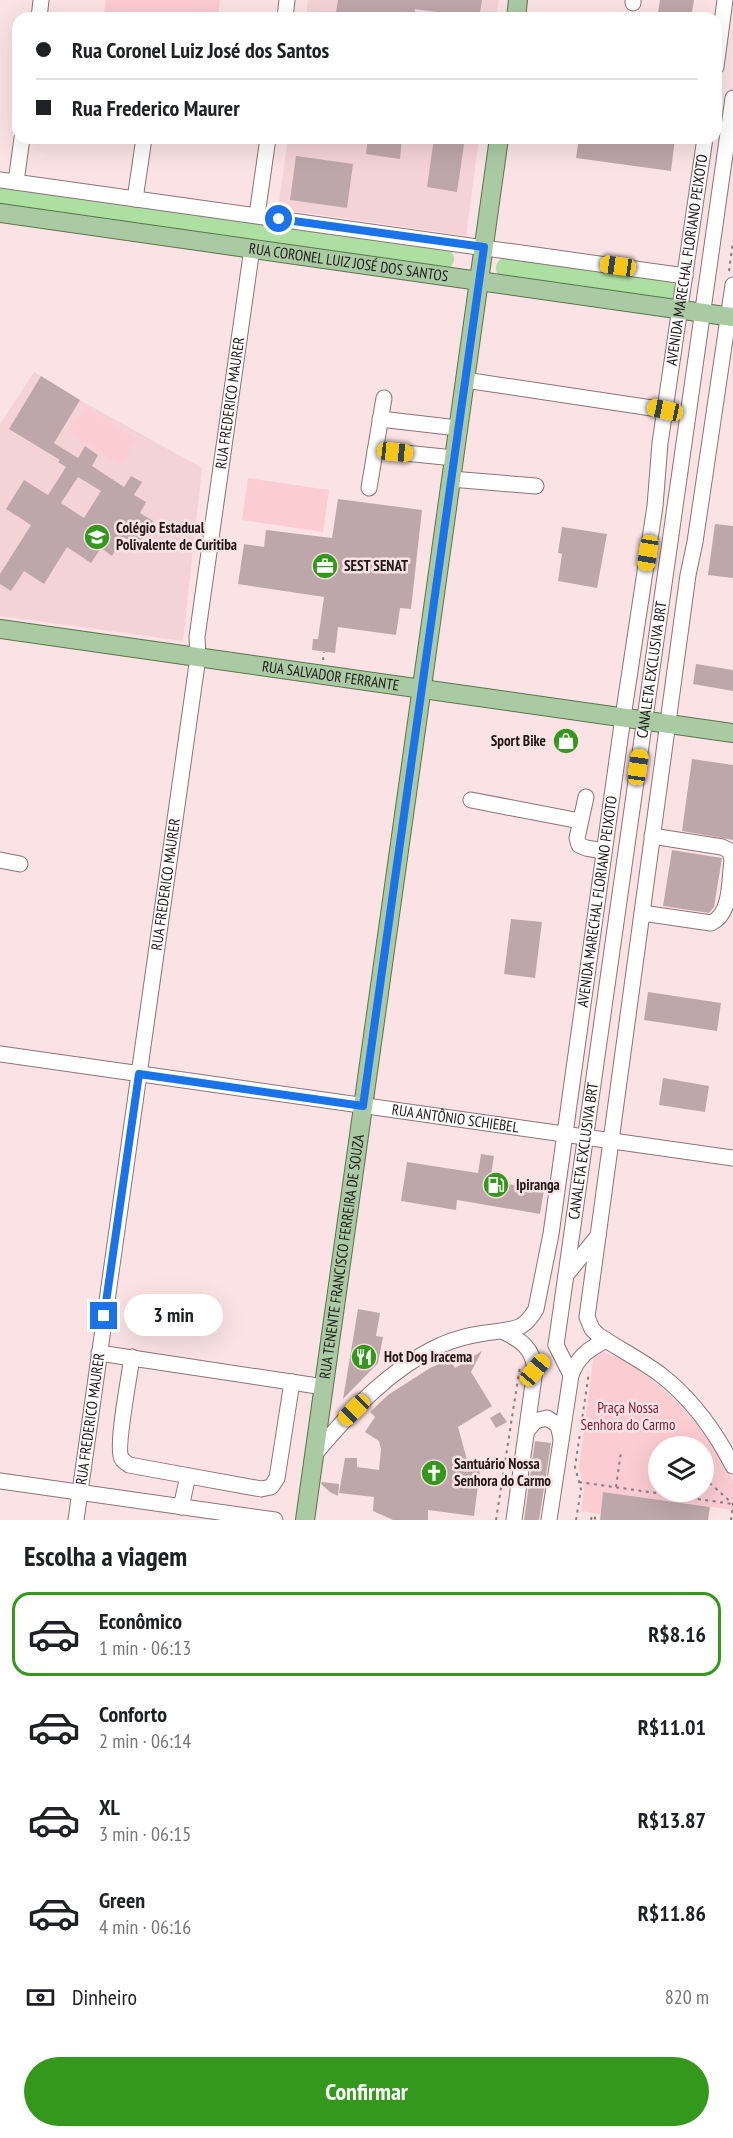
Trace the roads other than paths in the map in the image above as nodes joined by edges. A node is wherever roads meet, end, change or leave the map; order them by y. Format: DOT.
graph roads {
  1 [pos="725,0"];
  2 [pos="722,22"];
  3 [pos="733,98"];
  4 [pos="20,144"];
  5 [pos="143,144"];
  6 [pos="267,144"];
  7 [pos="498,144"];
  8 [pos="704,144"];
  9 [pos="8,181"];
  10 [pos="135,199"];
  11 [pos="0,213"];
  12 [pos="257,215"];
  13 [pos="484,247"];
  14 [pos="252,248"];
  15 [pos="685,276"];
  16 [pos="479,280"];
  17 [pos="731,280"];
  18 [pos="680,309"];
  19 [pos="703,312"];
  20 [pos="731,316"];
  21 [pos="465,380"];
  22 [pos="384,398"];
  23 [pos="665,410"];
  24 [pos="380,419"];
  25 [pos="458,428"];
  26 [pos="375,450"];
  27 [pos="454,458"];
  28 [pos="451,479"];
  29 [pos="536,486"];
  30 [pos="369,488"];
  31 [pos="0,629"];
  32 [pos="198,657"];
  33 [pos="422,689"];
  34 [pos="623,717"];
  35 [pos="644,721"];
  36 [pos="668,724"];
  37 [pos="733,733"];
  38 [pos="586,797"];
  39 [pos="471,800"];
  40 [pos="580,821"];
  41 [pos="652,836"];
  42 [pos="604,851"];
  43 [pos="0,860"];
  44 [pos="20,864"];
  45 [pos="642,913"];
  46 [pos="0,1054"];
  47 [pos="139,1074"];
  48 [pos="363,1106"];
  49 [pos="563,1134"];
  50 [pos="585,1137"];
  51 [pos="611,1141"];
  52 [pos="733,1158"];
  53 [pos="551,1234"];
  54 [pos="598,1236"];
  55 [pos="565,1276"];
  56 [pos="502,1330"];
  57 [pos="606,1340"];
  58 [pos="556,1345"];
  59 [pos="99,1353"];
  60 [pos="132,1357"];
  61 [pos="535,1370"];
  62 [pos="571,1375"];
  63 [pos="292,1382"];
  64 [pos="324,1387"];
  65 [pos="527,1431"];
  66 [pos="561,1438"];
  67 [pos="314,1455"];
  68 [pos="733,1466"];
  69 [pos="188,1476"];
  70 [pos="0,1481"];
  71 [pos="80,1492"];
  72 [pos="181,1506"];
  73 [pos="76,1520"];
  74 [pos="275,1520"];
  75 [pos="305,1520"];
  76 [pos="514,1520"];
  77 [pos="549,1520"];
  1 -- 2 [label="street"];
  3 -- 19 [label="street, CANALETA EXCLUSIVA BRT"];
  4 -- 9 [label="street"];
  5 -- 10 [label="street"];
  6 -- 12 [label="street"];
  7 -- 13 [label="main road, RUA TENENTE FRANCISCO FERREIRA DE SOUZA"];
  8 -- 15 [label="street, AVENIDA MARECHAL FLORIANO PEIXOTO"];
  9 -- 10 [label="street"];
  10 -- 12 [label="street"];
  11 -- 14 [label="main road, RUA CORONEL LUIZ JOSÉ DOS SANTOS"];
  12 -- 13 [label="street"];
  13 -- 15 [label="street"];
  13 -- 16 [label="main road, RUA TENENTE FRANCISCO FERREIRA DE SOUZA"];
  14 -- 16 [label="main road, RUA CORONEL LUIZ JOSÉ DOS SANTOS"];
  14 -- 32 [label="street, RUA FREDERICO MAURER"];
  15 -- 18 [label="street, AVENIDA MARECHAL FLORIANO PEIXOTO"];
  16 -- 18 [label="main road, RUA CORONEL LUIZ JOSÉ DOS SANTOS"];
  16 -- 21 [label="main road, RUA TENENTE FRANCISCO FERREIRA DE SOUZA"];
  17 -- 20 [label="street"];
  18 -- 19 [label="main road, RUA CORONEL LUIZ JOSÉ DOS SANTOS"];
  18 -- 23 [label="street, AVENIDA MARECHAL FLORIANO PEIXOTO"];
  19 -- 20 [label="main road, RUA CORONEL LUIZ JOSÉ DOS SANTOS"];
  19 -- 35 [label="street, CANALETA EXCLUSIVA BRT"];
  20 -- 36 [label="street"];
  21 -- 23 [label="street"];
  21 -- 25 [label="main road, RUA TENENTE FRANCISCO FERREIRA DE SOUZA"];
  22 -- 24 [label="street"];
  23 -- 34 [label="street, AVENIDA MARECHAL FLORIANO PEIXOTO"];
  24 -- 25 [label="street"];
  24 -- 26 [label="street"];
  25 -- 27 [label="main road, RUA TENENTE FRANCISCO FERREIRA DE SOUZA"];
  26 -- 27 [label="street"];
  26 -- 30 [label="street"];
  27 -- 28 [label="main road, RUA TENENTE FRANCISCO FERREIRA DE SOUZA"];
  28 -- 29 [label="street"];
  28 -- 33 [label="main road, RUA TENENTE FRANCISCO FERREIRA DE SOUZA"];
  31 -- 32 [label="main road, RUA SALVADOR FERRANTE"];
  32 -- 33 [label="main road, RUA SALVADOR FERRANTE"];
  32 -- 47 [label="street, RUA FREDERICO MAURER"];
  33 -- 34 [label="main road, RUA SALVADOR FERRANTE"];
  33 -- 48 [label="main road, RUA TENENTE FRANCISCO FERREIRA DE SOUZA"];
  34 -- 35 [label="main road, RUA SALVADOR FERRANTE"];
  34 -- 42 [label="street, AVENIDA MARECHAL FLORIANO PEIXOTO"];
  35 -- 36 [label="main road, RUA SALVADOR FERRANTE"];
  35 -- 50 [label="street, CANALETA EXCLUSIVA BRT"];
  36 -- 37 [label="main road, RUA SALVADOR FERRANTE"];
  36 -- 41 [label="street"];
  38 -- 40 [label="street"];
  39 -- 40 [label="street"];
  40 -- 42 [label="street"];
  41 -- 45 [label="street"];
  41 -- 45 [label="street"];
  42 -- 49 [label="street, AVENIDA MARECHAL FLORIANO PEIXOTO"];
  43 -- 44 [label="street"];
  45 -- 51 [label="street"];
  46 -- 47 [label="street, RUA ANTÔNIO SCHIEBEL"];
  47 -- 48 [label="street, RUA ANTÔNIO SCHIEBEL"];
  47 -- 59 [label="street, RUA FREDERICO MAURER"];
  48 -- 49 [label="street, RUA ANTÔNIO SCHIEBEL"];
  48 -- 64 [label="main road, RUA TENENTE FRANCISCO FERREIRA DE SOUZA"];
  49 -- 50 [label="street, RUA ANTÔNIO SCHIEBEL"];
  49 -- 53 [label="street, AVENIDA MARECHAL FLORIANO PEIXOTO"];
  50 -- 51 [label="street, RUA ANTÔNIO SCHIEBEL"];
  50 -- 55 [label="street, CANALETA EXCLUSIVA BRT"];
  51 -- 52 [label="street, RUA ANTÔNIO SCHIEBEL"];
  51 -- 54 [label="street"];
  53 -- 55 [label="street, CANALETA EXCLUSIVA BRT"];
  53 -- 56 [label="street, AVENIDA MARECHAL FLORIANO PEIXOTO"];
  54 -- 55 [label="street, CANALETA EXCLUSIVA BRT"];
  54 -- 57 [label="street"];
  55 -- 58 [label="street, CANALETA EXCLUSIVA BRT"];
  56 -- 61 [label="street"];
  56 -- 67 [label="street"];
  57 -- 62 [label="street"];
  57 -- 68 [label="street"];
  58 -- 61 [label="street"];
  58 -- 62 [label="street"];
  59 -- 60 [label="street"];
  59 -- 71 [label="street, RUA FREDERICO MAURER"];
  60 -- 63 [label="street"];
  60 -- 69 [label="street"];
  61 -- 65 [label="street"];
  62 -- 66 [label="street"];
  63 -- 64 [label="street"];
  63 -- 69 [label="street"];
  64 -- 67 [label="main road, RUA TENENTE FRANCISCO FERREIRA DE SOUZA"];
  65 -- 66 [label="street"];
  65 -- 76 [label="street"];
  66 -- 77 [label="street"];
  67 -- 75 [label="main road, RUA TENENTE FRANCISCO FERREIRA DE SOUZA"];
  69 -- 72 [label="street"];
  70 -- 71 [label="street"];
  71 -- 72 [label="street"];
  71 -- 73 [label="street, RUA FREDERICO MAURER"];
  72 -- 74 [label="street"];
}
